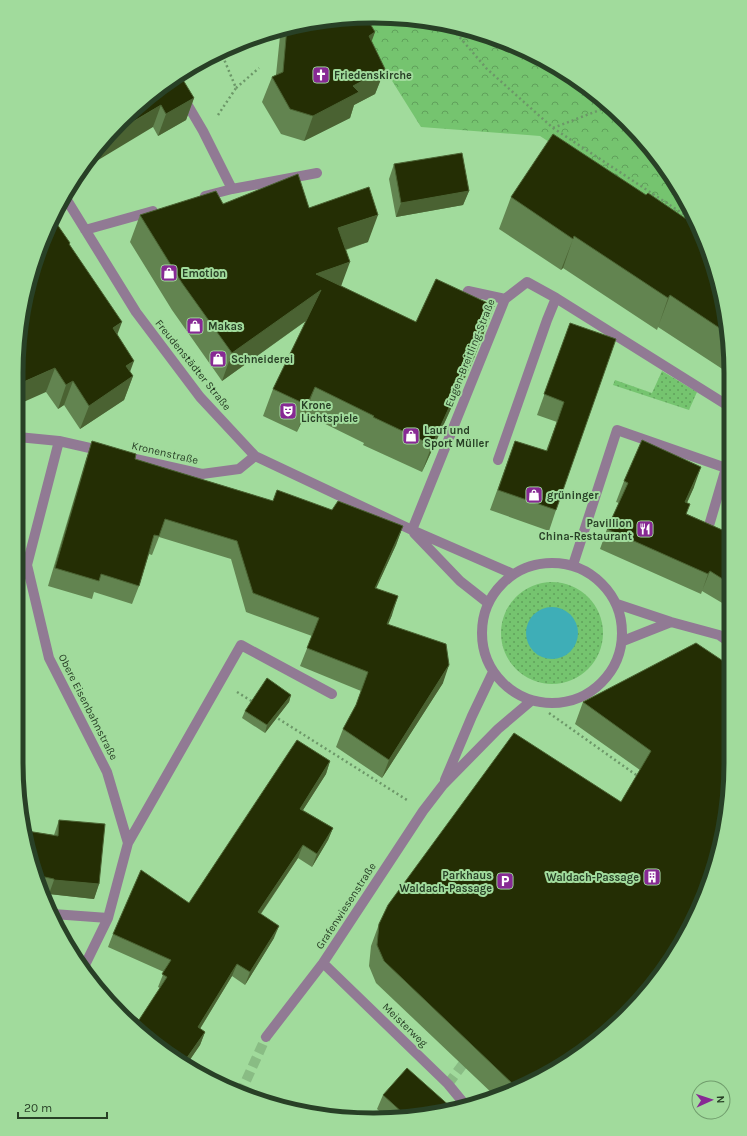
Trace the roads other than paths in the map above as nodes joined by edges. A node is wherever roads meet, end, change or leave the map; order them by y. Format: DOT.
graph roads {
  1 [pos="176,86"];
  2 [pos="317,173"];
  3 [pos="232,189"];
  4 [pos="195,199"];
  5 [pos="68,202"];
  6 [pos="166,207"];
  7 [pos="85,230"];
  8 [pos="556,298"];
  9 [pos="505,299"];
  10 [pos="457,312"];
  11 [pos="724,403"];
  12 [pos="23,437"];
  13 [pos="59,441"];
  14 [pos="255,456"];
  15 [pos="498,460"];
  16 [pos="724,467"];
  17 [pos="724,475"];
  18 [pos="708,529"];
  19 [pos="412,530"];
  20 [pos="573,565"];
  21 [pos="513,574"];
  22 [pos="488,603"];
  23 [pos="617,604"];
  24 [pos="671,622"];
  25 [pos="724,638"];
  26 [pos="623,641"];
  27 [pos="493,672"];
  28 [pos="332,694"];
  29 [pos="531,701"];
  30 [pos="442,785"];
  31 [pos="128,843"];
  32 [pos="57,914"];
  33 [pos="108,918"];
  34 [pos="86,963"];
  35 [pos="323,963"];
  36 [pos="266,1037"];
  37 [pos="462,1101"];
  1 -- 3 [label="street"];
  2 -- 3 [label="street"];
  3 -- 4 [label="street"];
  5 -- 7 [label="street, Freudenstädter Straße"];
  6 -- 7 [label="street"];
  7 -- 14 [label="street, Freudenstädter Straße"];
  8 -- 9 [label="street, Eugen-Breitling-Straße"];
  8 -- 11 [label="street, Eugen-Breitling-Straße"];
  8 -- 15 [label="street"];
  9 -- 10 [label="street"];
  9 -- 19 [label="street, Eugen-Breitling-Straße"];
  12 -- 13 [label="street, Kronenstraße"];
  13 -- 14 [label="street, Kronenstraße"];
  13 -- 31 [label="street, Obere Eisenbahnstraße"];
  14 -- 19 [label="street, Freudenstädter Straße"];
  16 -- 20 [label="street"];
  17 -- 18 [label="street"];
  19 -- 21 [label="street, Freudenstädter Straße"];
  19 -- 22 [label="street, Freudenstädter Straße"];
  20 -- 21 [label="street"];
  20 -- 23 [label="street"];
  21 -- 22 [label="street"];
  22 -- 27 [label="street"];
  23 -- 24 [label="street"];
  23 -- 26 [label="street"];
  24 -- 25 [label="street"];
  24 -- 26 [label="street"];
  26 -- 29 [label="street"];
  27 -- 29 [label="street"];
  27 -- 30 [label="street, Grafenwiesenstraße"];
  28 -- 31 [label="street"];
  29 -- 30 [label="street, Grafenwiesenstraße"];
  30 -- 35 [label="street, Grafenwiesenstraße"];
  31 -- 33 [label="street"];
  32 -- 33 [label="street"];
  33 -- 34 [label="street"];
  35 -- 36 [label="street, Grafenwiesenstraße"];
  35 -- 37 [label="street, Meisterweg"];
}
